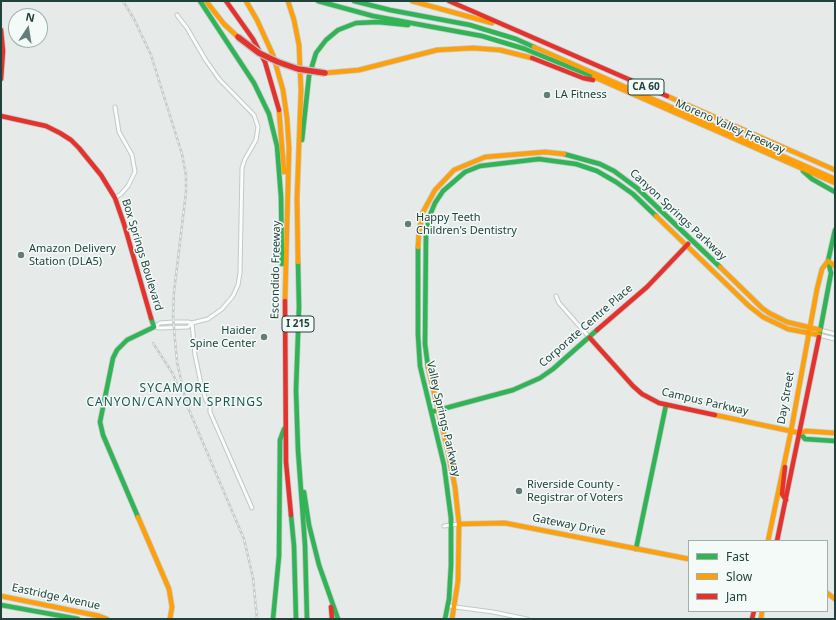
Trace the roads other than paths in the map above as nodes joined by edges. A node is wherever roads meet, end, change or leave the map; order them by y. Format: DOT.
graph roads {
  1 [pos="200,1"];
  2 [pos="206,1"];
  3 [pos="226,1"];
  4 [pos="246,1"];
  5 [pos="288,1"];
  6 [pos="318,1"];
  7 [pos="354,1"];
  8 [pos="412,1"];
  9 [pos="449,1"];
  10 [pos="177,15"];
  11 [pos="423,25"];
  12 [pos="1,30"];
  13 [pos="517,31"];
  14 [pos="1,79"];
  15 [pos="602,82"];
  16 [pos="115,107"];
  17 [pos="1,116"];
  18 [pos="461,166"];
  19 [pos="800,169"];
  20 [pos="835,170"];
  21 [pos="465,172"];
  22 [pos="834,181"];
  23 [pos="833,191"];
  24 [pos="115,198"];
  25 [pos="297,198"];
  26 [pos="286,212"];
  27 [pos="835,230"];
  28 [pos="692,241"];
  29 [pos="686,246"];
  30 [pos="835,260"];
  31 [pos="828,261"];
  32 [pos="835,266"];
  33 [pos="556,296"];
  34 [pos="285,322"];
  35 [pos="192,323"];
  36 [pos="154,327"];
  37 [pos="810,331"];
  38 [pos="819,333"];
  39 [pos="835,334"];
  40 [pos="590,338"];
  41 [pos="835,339"];
  42 [pos="666,405"];
  43 [pos="438,410"];
  44 [pos="431,412"];
  45 [pos="286,425"];
  46 [pos="790,431"];
  47 [pos="800,433"];
  48 [pos="835,433"];
  49 [pos="835,441"];
  50 [pos="298,450"];
  51 [pos="784,462"];
  52 [pos="786,500"];
  53 [pos="252,508"];
  54 [pos="459,524"];
  55 [pos="451,525"];
  56 [pos="444,526"];
  57 [pos="768,540"];
  58 [pos="777,540"];
  59 [pos="636,549"];
  60 [pos="688,559"];
  61 [pos="328,593"];
  62 [pos="1,596"];
  63 [pos="276,598"];
  64 [pos="1,605"];
  65 [pos="448,606"];
  66 [pos="454,607"];
  67 [pos="78,619"];
  68 [pos="107,619"];
  69 [pos="170,619"];
  70 [pos="273,619"];
  71 [pos="278,619"];
  72 [pos="296,619"];
  73 [pos="307,619"];
  74 [pos="332,619"];
  75 [pos="338,619"];
  76 [pos="445,619"];
  77 [pos="452,619"];
  78 [pos="527,619"];
  1 -- 34 [label="main road"];
  2 -- 15 [label="main road, bridge"];
  3 -- 26 [label="main road"];
  4 -- 26 [label="main road, Escondido Freeway / I 215"];
  5 -- 25 [label="main road, Escondido Freeway / I 215"];
  6 -- 11 [label="main road, Moreno Valley Freeway / CA 60"];
  7 -- 22 [label="main road"];
  8 -- 13 [label="main road"];
  9 -- 13 [label="main road, Moreno Valley Freeway / CA 60"];
  10 -- 35 [label="street"];
  11 -- 15 [label="main road, Moreno Valley Freeway / CA 60"];
  11 -- 25 [label="main road"];
  12 -- 14 [label="main road"];
  13 -- 20 [label="main road, Moreno Valley Freeway / CA 60"];
  15 -- 19 [label="main road, Moreno Valley Freeway / CA 60"];
  16 -- 24 [label="street"];
  17 -- 24 [label="main road, Box Springs Boulevard"];
  18 -- 28 [label="main road, Canyon Springs Parkway"];
  18 -- 44 [label="main road, Valley Springs Parkway"];
  19 -- 22 [label="main road, Moreno Valley Freeway / CA 60"];
  19 -- 23 [label="main road"];
  21 -- 29 [label="main road, Canyon Springs Parkway"];
  21 -- 43 [label="main road, Valley Springs Parkway"];
  24 -- 36 [label="main road, Box Springs Boulevard"];
  25 -- 50 [label="main road, Escondido Freeway / I 215"];
  26 -- 34 [label="main road, Escondido Freeway / I 215"];
  27 -- 31 [label="main road, Day Street"];
  28 -- 29 [label="main road, Corporate Centre Place"];
  28 -- 37 [label="main road, Canyon Springs Parkway"];
  29 -- 37 [label="main road, Canyon Springs Parkway"];
  29 -- 40 [label="main road, Corporate Centre Place"];
  30 -- 31 [label="main road"];
  31 -- 32 [label="main road"];
  31 -- 37 [label="main road, Day Street"];
  31 -- 38 [label="main road, Day Street"];
  33 -- 40 [label="street, Campus Parkway"];
  34 -- 45 [label="main road, Escondido Freeway / I 215"];
  35 -- 36 [label="street"];
  35 -- 53 [label="street"];
  36 -- 69 [label="main road, Box Springs Boulevard"];
  37 -- 38 [label="main road, Canyon Springs Parkway"];
  37 -- 46 [label="main road, Day Street"];
  38 -- 39 [label="street"];
  38 -- 41 [label="street"];
  38 -- 47 [label="main road, Day Street"];
  40 -- 42 [label="main road, Campus Parkway"];
  40 -- 43 [label="main road, Corporate Centre Place"];
  42 -- 46 [label="main road, Campus Parkway"];
  42 -- 59 [label="main road"];
  43 -- 44 [label="main road, Corporate Centre Place"];
  43 -- 54 [label="main road, Valley Springs Parkway"];
  44 -- 55 [label="main road, Valley Springs Parkway"];
  45 -- 63 [label="main road"];
  45 -- 72 [label="main road, Escondido Freeway / I 215"];
  46 -- 47 [label="main road, Campus Parkway"];
  46 -- 51 [label="main road, Day Street"];
  47 -- 48 [label="main road, Campus Parkway"];
  47 -- 49 [label="main road, Campus Parkway"];
  47 -- 52 [label="main road, Day Street"];
  50 -- 61 [label="main road"];
  50 -- 73 [label="main road, Escondido Freeway / I 215"];
  51 -- 52 [label="main road"];
  51 -- 57 [label="main road, Day Street"];
  52 -- 58 [label="main road, Day Street"];
  54 -- 55 [label="street, Gateway Drive"];
  54 -- 59 [label="main road, Gateway Drive"];
  54 -- 66 [label="main road, Valley Springs Parkway"];
  55 -- 56 [label="street, Gateway Drive"];
  55 -- 65 [label="main road, Valley Springs Parkway"];
  59 -- 60 [label="main road, Gateway Drive"];
  61 -- 74 [label="main road"];
  61 -- 75 [label="main road"];
  62 -- 68 [label="main road, Eastridge Avenue"];
  63 -- 70 [label="main road"];
  63 -- 71 [label="main road"];
  64 -- 67 [label="main road, Eastridge Avenue"];
  65 -- 66 [label="street"];
  65 -- 76 [label="main road, Valley Springs Parkway"];
  66 -- 77 [label="main road, Valley Springs Parkway"];
  66 -- 78 [label="street"];
}
